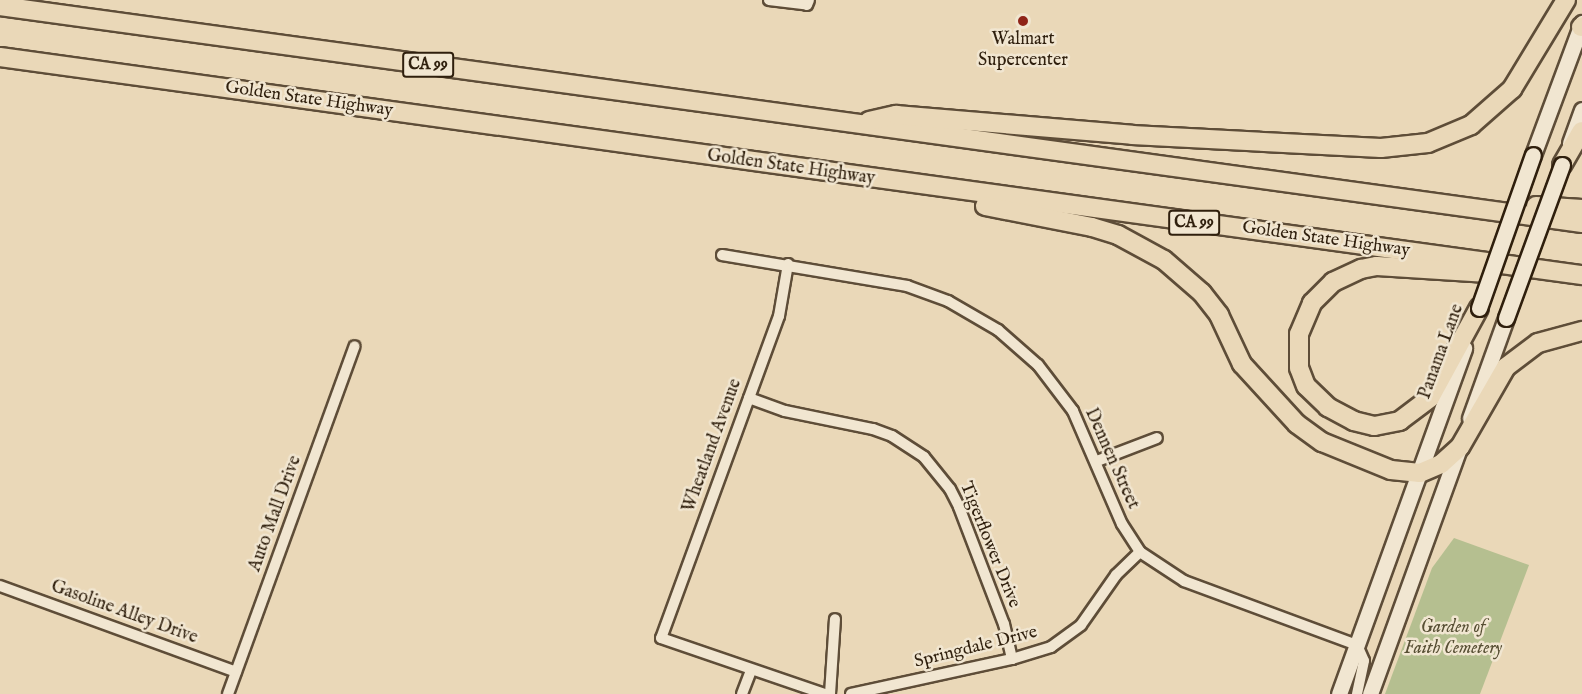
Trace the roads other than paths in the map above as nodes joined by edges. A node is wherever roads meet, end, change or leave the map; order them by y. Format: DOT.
graph roads {
  1 [pos="770,0"];
  2 [pos="1566,0"];
  3 [pos="808,3"];
  4 [pos="0,6"];
  5 [pos="1582,25"];
  6 [pos="0,57"];
  7 [pos="1582,110"];
  8 [pos="856,123"];
  9 [pos="1582,131"];
  10 [pos="1562,165"];
  11 [pos="806,171"];
  12 [pos="1365,193"];
  13 [pos="1582,209"];
  14 [pos="1582,223"];
  15 [pos="722,255"];
  16 [pos="789,264"];
  17 [pos="1582,275"];
  18 [pos="1582,280"];
  19 [pos="1479,308"];
  20 [pos="1582,331"];
  21 [pos="355,346"];
  22 [pos="749,398"];
  23 [pos="1157,438"];
  24 [pos="1460,447"];
  25 [pos="1097,461"];
  26 [pos="1420,473"];
  27 [pos="1140,552"];
  28 [pos="0,586"];
  29 [pos="835,619"];
  30 [pos="1357,645"];
  31 [pos="1011,659"];
  32 [pos="751,671"];
  33 [pos="236,672"];
  34 [pos="228,694"];
  35 [pos="742,694"];
  36 [pos="825,694"];
  37 [pos="830,694"];
  38 [pos="851,694"];
  39 [pos="1339,694"];
  40 [pos="1357,694"];
  41 [pos="1370,694"];
  1 -- 3 [label="street"];
  2 -- 8 [label="highway"];
  4 -- 8 [label="highway, CA 99"];
  5 -- 19 [label="main road, Panama Lane, bridge"];
  6 -- 11 [label="highway, Golden State Highway / CA 99"];
  7 -- 10 [label="main road"];
  8 -- 12 [label="highway, CA 99"];
  9 -- 10 [label="highway"];
  10 -- 24 [label="main road, bridge"];
  11 -- 17 [label="highway, Golden State Highway / CA 99"];
  11 -- 26 [label="highway"];
  12 -- 13 [label="highway"];
  12 -- 14 [label="highway, CA 99"];
  15 -- 16 [label="street, Dennen Street"];
  16 -- 22 [label="street, Wheatland Avenue"];
  16 -- 25 [label="street, Dennen Street"];
  18 -- 19 [label="highway"];
  19 -- 26 [label="main road, Panama Lane"];
  20 -- 24 [label="highway"];
  21 -- 33 [label="street, Auto Mall Drive"];
  22 -- 31 [label="street, Tigerflower Drive"];
  22 -- 32 [label="street, Wheatland Avenue"];
  23 -- 25 [label="street"];
  24 -- 26 [label="highway"];
  24 -- 41 [label="main road"];
  25 -- 27 [label="street, Dennen Street"];
  26 -- 30 [label="main road, Panama Lane"];
  27 -- 30 [label="street, Dennen Street"];
  27 -- 31 [label="street, Springdale Drive"];
  28 -- 33 [label="street, Gasoline Alley Drive"];
  29 -- 37 [label="street"];
  30 -- 39 [label="main road, Panama Lane"];
  30 -- 40 [label="street"];
  31 -- 38 [label="street, Springdale Drive"];
  32 -- 35 [label="street"];
  32 -- 36 [label="street"];
  33 -- 34 [label="street, Auto Mall Drive"];
}
